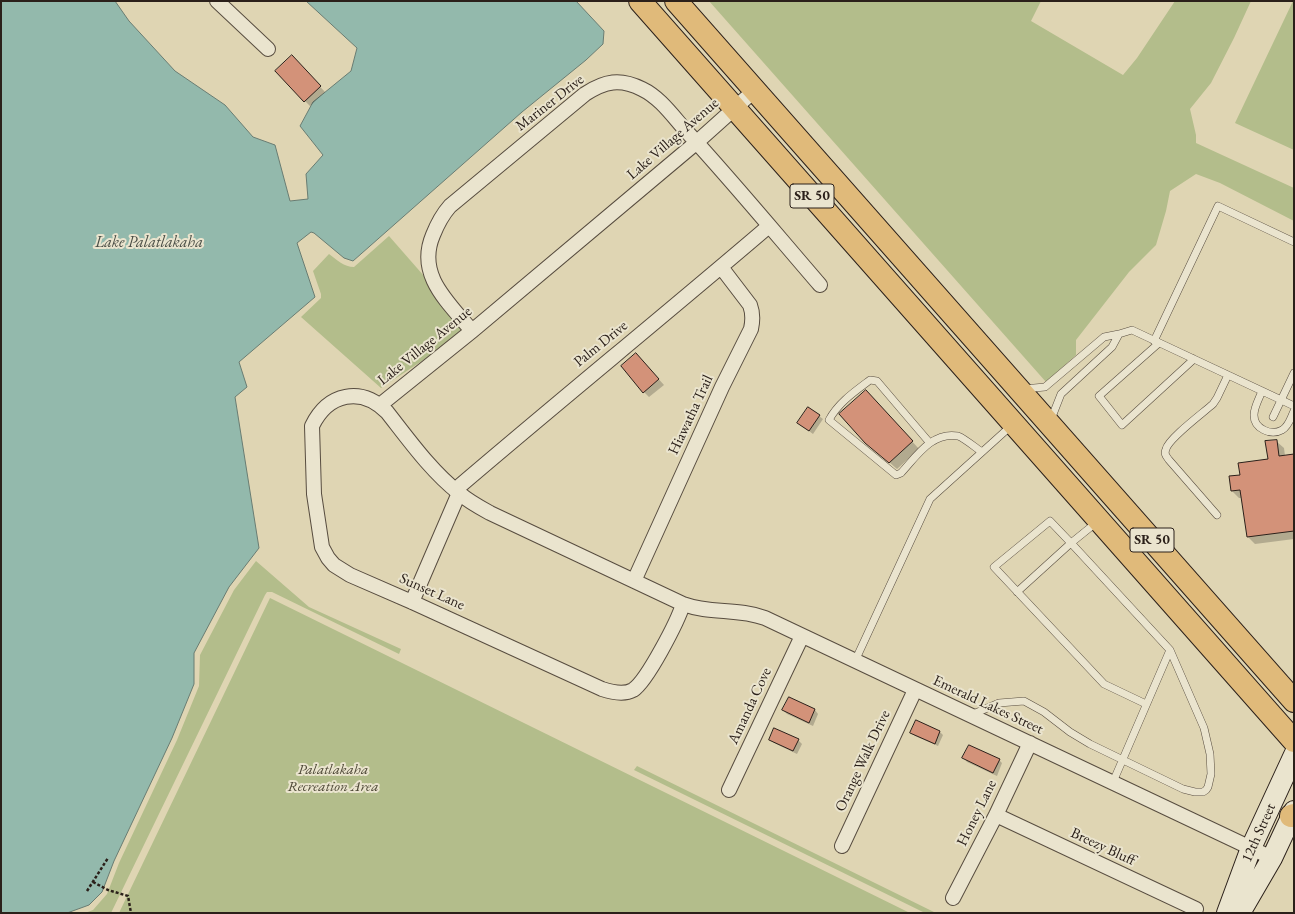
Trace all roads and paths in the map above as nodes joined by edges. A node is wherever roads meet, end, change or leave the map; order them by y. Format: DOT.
graph roads {
  1 [pos="218,1"];
  2 [pos="640,1"];
  3 [pos="676,1"];
  4 [pos="268,49"];
  5 [pos="755,90"];
  6 [pos="735,108"];
  7 [pos="696,142"];
  8 [pos="768,226"];
  9 [pos="1294,242"];
  10 [pos="721,266"];
  11 [pos="820,285"];
  12 [pos="472,331"];
  13 [pos="1119,334"];
  14 [pos="1157,342"];
  15 [pos="1194,359"];
  16 [pos="1294,373"];
  17 [pos="1228,375"];
  18 [pos="1019,389"];
  19 [pos="1262,391"];
  20 [pos="1281,400"];
  21 [pos="380,405"];
  22 [pos="1294,406"];
  23 [pos="1294,411"];
  24 [pos="1273,417"];
  25 [pos="1013,424"];
  26 [pos="1050,424"];
  27 [pos="929,442"];
  28 [pos="982,452"];
  29 [pos="457,492"];
  30 [pos="1218,515"];
  31 [pos="1099,521"];
  32 [pos="1071,543"];
  33 [pos="634,581"];
  34 [pos="1017,592"];
  35 [pos="412,602"];
  36 [pos="683,604"];
  37 [pos="802,636"];
  38 [pos="1170,650"];
  39 [pos="856,661"];
  40 [pos="1272,676"];
  41 [pos="1294,682"];
  42 [pos="915,690"];
  43 [pos="1294,701"];
  44 [pos="1146,704"];
  45 [pos="970,715"];
  46 [pos="1294,741"];
  47 [pos="1030,743"];
  48 [pos="1294,755"];
  49 [pos="1122,759"];
  50 [pos="1113,782"];
  51 [pos="729,790"];
  52 [pos="1293,814"];
  53 [pos="996,815"];
  54 [pos="842,846"];
  55 [pos="1251,848"];
  56 [pos="108,858"];
  57 [pos="1272,858"];
  58 [pos="93,882"];
  59 [pos="87,891"];
  60 [pos="953,898"];
  61 [pos="1196,909"];
  62 [pos="130,913"];
  63 [pos="1227,913"];
  64 [pos="1240,913"];
  1 -- 4 [label="street"];
  2 -- 6 [label="highway, SR 50"];
  3 -- 5 [label="highway, SR 50"];
  5 -- 6 [label="street, Lake Village Avenue"];
  5 -- 18 [label="highway, SR 50"];
  6 -- 7 [label="street, Lake Village Avenue"];
  6 -- 25 [label="highway, SR 50"];
  7 -- 8 [label="street, Mariner Drive"];
  7 -- 12 [label="street, Lake Village Avenue"];
  7 -- 12 [label="street, Mariner Drive"];
  8 -- 10 [label="street, Palm Drive"];
  8 -- 11 [label="street, Mariner Drive"];
  9 -- 14 [label="lane"];
  10 -- 29 [label="street, Palm Drive"];
  10 -- 33 [label="street, Hiawatha Trail"];
  12 -- 21 [label="street, Lake Village Avenue"];
  13 -- 14 [label="lane"];
  13 -- 18 [label="lane"];
  13 -- 26 [label="lane"];
  14 -- 15 [label="lane"];
  14 -- 15 [label="lane"];
  15 -- 17 [label="lane"];
  16 -- 20 [label="lane"];
  17 -- 19 [label="lane"];
  17 -- 30 [label="lane"];
  18 -- 26 [label="highway, SR 50"];
  19 -- 20 [label="lane"];
  19 -- 23 [label="lane"];
  20 -- 22 [label="lane"];
  20 -- 24 [label="lane"];
  21 -- 29 [label="street, Lake Village Avenue"];
  21 -- 35 [label="street, Sunset Lane"];
  25 -- 28 [label="lane"];
  25 -- 31 [label="highway, SR 50"];
  26 -- 40 [label="highway, SR 50"];
  27 -- 27 [label="lane"];
  27 -- 28 [label="lane"];
  28 -- 39 [label="lane"];
  29 -- 33 [label="street, Lake Village Avenue"];
  29 -- 35 [label="street, Palm Drive"];
  31 -- 32 [label="lane"];
  31 -- 46 [label="highway, SR 50"];
  32 -- 34 [label="lane"];
  32 -- 34 [label="lane"];
  32 -- 38 [label="lane"];
  33 -- 36 [label="street, Lake Village Avenue"];
  34 -- 44 [label="lane"];
  35 -- 36 [label="street, Sunset Lane"];
  36 -- 37 [label="street, Emerald Lakes Street"];
  37 -- 39 [label="street, Emerald Lakes Street"];
  37 -- 51 [label="street, Amanda Cove"];
  38 -- 44 [label="lane"];
  38 -- 49 [label="lane"];
  39 -- 42 [label="street, Emerald Lakes Street"];
  40 -- 41 [label="highway"];
  40 -- 43 [label="highway, SR 50"];
  42 -- 45 [label="street, Emerald Lakes Street"];
  42 -- 54 [label="street, Orange Walk Drive"];
  44 -- 49 [label="lane"];
  45 -- 47 [label="street, Emerald Lakes Street"];
  45 -- 49 [label="lane"];
  47 -- 50 [label="street, Emerald Lakes Street"];
  47 -- 53 [label="street, Honey Lane"];
  48 -- 55 [label="main road, 12th Street"];
  49 -- 50 [label="lane"];
  50 -- 55 [label="street, Emerald Lakes Street"];
  52 -- 57 [label="main road, 12th Street"];
  53 -- 60 [label="street, Honey Lane"];
  53 -- 61 [label="street, Breezy Bluff"];
  55 -- 57 [label="street, Emerald Lakes Street"];
  55 -- 63 [label="main road, 12th Street"];
  56 -- 58 [label="path"];
  57 -- 64 [label="main road, 12th Street"];
  58 -- 59 [label="path"];
  58 -- 62 [label="path"];
}
